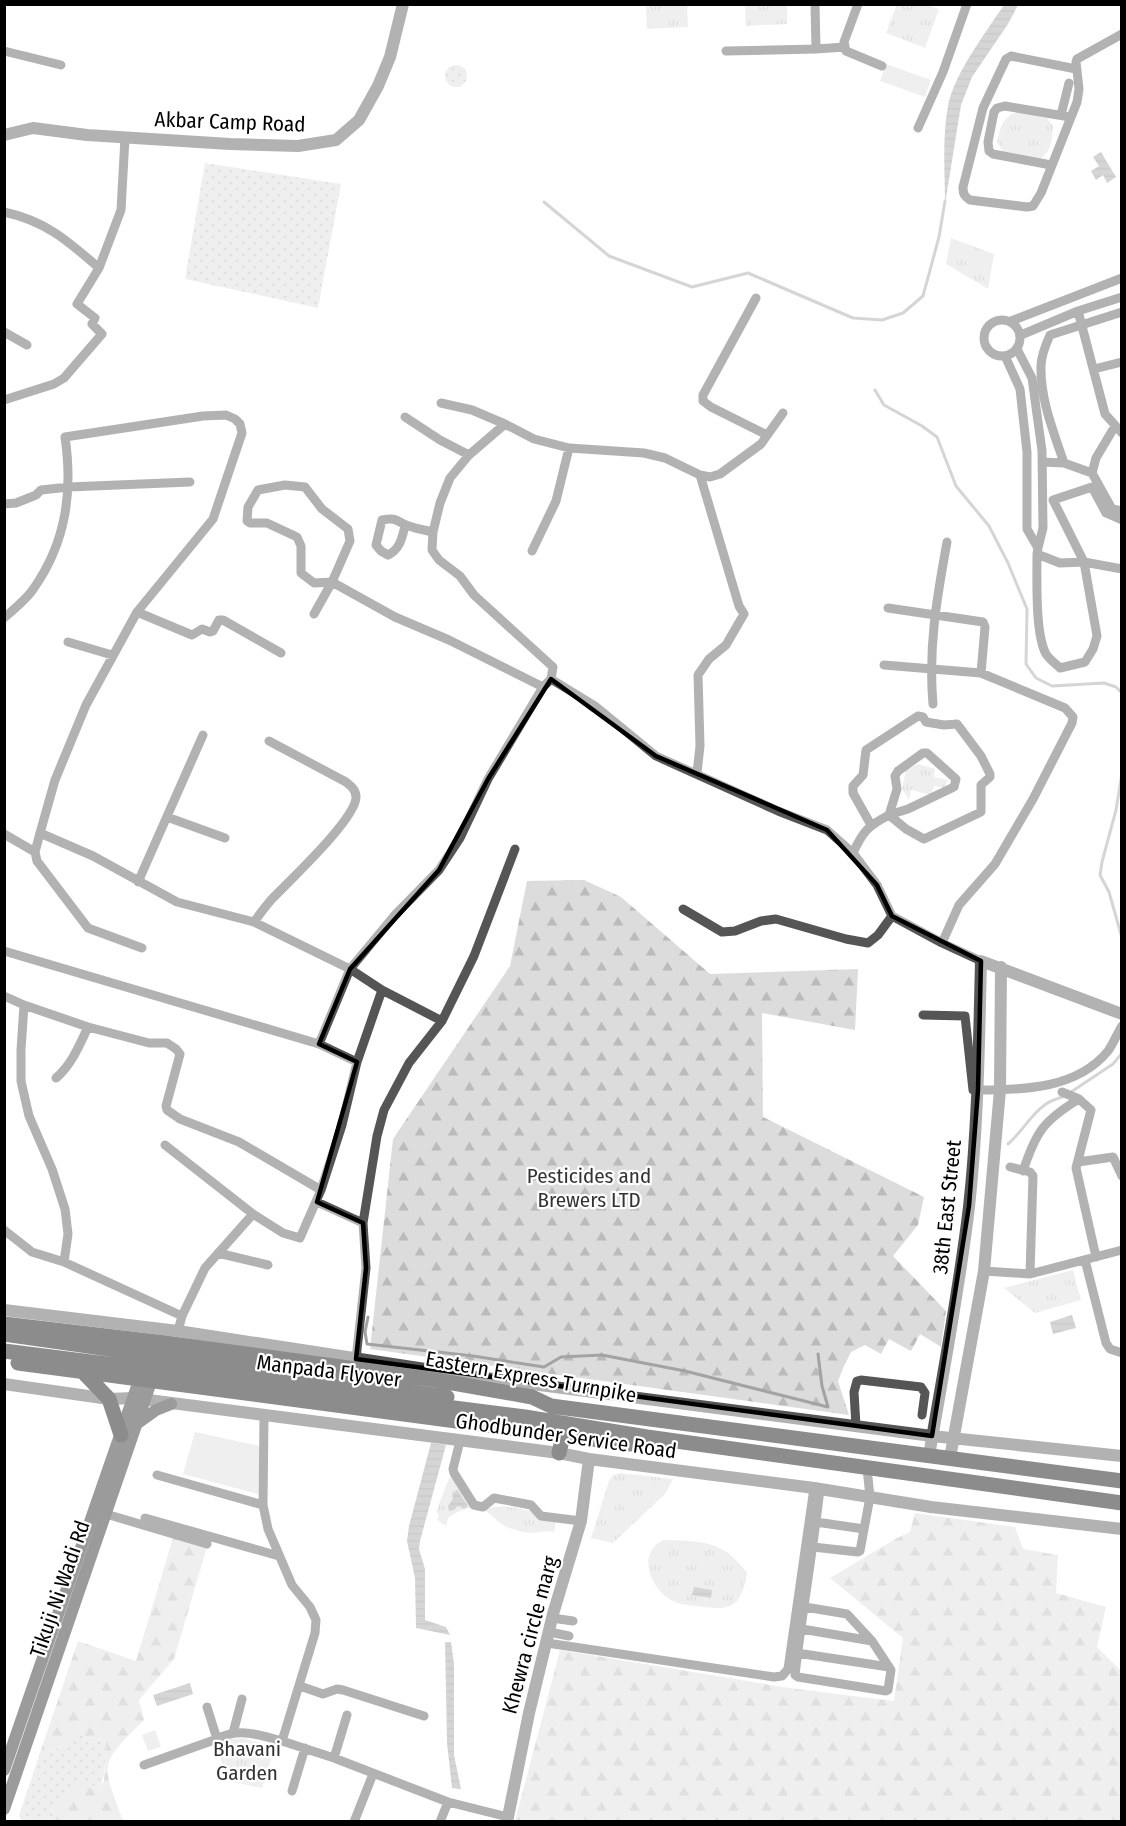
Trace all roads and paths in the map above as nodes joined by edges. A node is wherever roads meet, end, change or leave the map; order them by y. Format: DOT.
graph roads {
  1 [pos="403,4"];
  2 [pos="815,4"];
  3 [pos="858,4"];
  4 [pos="967,4"];
  5 [pos="1122,34"];
  6 [pos="844,46"];
  7 [pos="816,49"];
  8 [pos="4,51"];
  9 [pos="726,51"];
  10 [pos="61,65"];
  11 [pos="882,66"];
  12 [pos="1076,69"];
  13 [pos="1069,83"];
  14 [pos="1066,116"];
  15 [pos="918,128"];
  16 [pos="4,135"];
  17 [pos="125,138"];
  18 [pos="1051,165"];
  19 [pos="4,212"];
  20 [pos="99,268"];
  21 [pos="1122,278"];
  22 [pos="1122,297"];
  23 [pos="756,298"];
  24 [pos="1078,311"];
  25 [pos="1122,312"];
  26 [pos="1011,321"];
  27 [pos="1082,325"];
  28 [pos="4,332"];
  29 [pos="1021,335"];
  30 [pos="27,345"];
  31 [pos="1017,349"];
  32 [pos="1005,356"];
  33 [pos="1122,362"];
  34 [pos="1094,369"];
  35 [pos="4,400"];
  36 [pos="441,403"];
  37 [pos="783,413"];
  38 [pos="405,417"];
  39 [pos="505,424"];
  40 [pos="1118,430"];
  41 [pos="767,435"];
  42 [pos="569,448"];
  43 [pos="1042,451"];
  44 [pos="1027,452"];
  45 [pos="469,455"];
  46 [pos="1042,462"];
  47 [pos="1064,463"];
  48 [pos="1092,473"];
  49 [pos="700,475"];
  50 [pos="190,482"];
  51 [pos="69,487"];
  52 [pos="4,504"];
  53 [pos="1122,511"];
  54 [pos="1122,520"];
  55 [pos="405,526"];
  56 [pos="433,532"];
  57 [pos="947,542"];
  58 [pos="532,550"];
  59 [pos="1038,551"];
  60 [pos="1084,562"];
  61 [pos="1122,569"];
  62 [pos="332,582"];
  63 [pos="888,608"];
  64 [pos="137,612"];
  65 [pos="314,614"];
  66 [pos="934,616"];
  67 [pos="4,618"];
  68 [pos="68,642"];
  69 [pos="281,653"];
  70 [pos="112,655"];
  71 [pos="884,665"];
  72 [pos="930,669"];
  73 [pos="981,674"];
  74 [pos="551,678"];
  75 [pos="543,687"];
  76 [pos="933,704"];
  77 [pos="203,735"];
  78 [pos="268,741"];
  79 [pos="697,773"];
  80 [pos="889,815"];
  81 [pos="167,817"];
  82 [pos="871,825"];
  83 [pos="40,833"];
  84 [pos="4,834"];
  85 [pos="225,838"];
  86 [pos="515,849"];
  87 [pos="35,852"];
  88 [pos="853,853"];
  89 [pos="138,882"];
  90 [pos="683,909"];
  91 [pos="892,916"];
  92 [pos="254,922"];
  93 [pos="942,944"];
  94 [pos="142,948"];
  95 [pos="4,951"];
  96 [pos="981,960"];
  97 [pos="1001,967"];
  98 [pos="350,969"];
  99 [pos="382,990"];
  100 [pos="4,996"];
  101 [pos="24,1005"];
  102 [pos="1122,1014"];
  103 [pos="923,1015"];
  104 [pos="442,1021"];
  105 [pos="1122,1026"];
  106 [pos="88,1027"];
  107 [pos="319,1044"];
  108 [pos="357,1062"];
  109 [pos="56,1078"];
  110 [pos="976,1090"];
  111 [pos="1000,1090"];
  112 [pos="1062,1092"];
  113 [pos="1079,1099"];
  114 [pos="165,1145"];
  115 [pos="1078,1162"];
  116 [pos="1010,1167"];
  117 [pos="1023,1171"];
  118 [pos="1122,1176"];
  119 [pos="321,1190"];
  120 [pos="317,1202"];
  121 [pos="253,1215"];
  122 [pos="363,1223"];
  123 [pos="4,1230"];
  124 [pos="1122,1250"];
  125 [pos="218,1253"];
  126 [pos="1096,1257"];
  127 [pos="1085,1260"];
  128 [pos="64,1262"];
  129 [pos="268,1265"];
  130 [pos="984,1271"];
  131 [pos="1030,1274"];
  132 [pos="4,1310"];
  133 [pos="182,1316"];
  134 [pos="953,1322"];
  135 [pos="4,1324"];
  136 [pos="974,1324"];
  137 [pos="178,1331"];
  138 [pos="4,1334"];
  139 [pos="159,1342"];
  140 [pos="4,1351"];
  141 [pos="1122,1353"];
  142 [pos="267,1357"];
  143 [pos="356,1359"];
  144 [pos="4,1362"];
  145 [pos="84,1372"];
  146 [pos="146,1380"];
  147 [pos="476,1381"];
  148 [pos="4,1384"];
  149 [pos="262,1395"];
  150 [pos="109,1399"];
  151 [pos="139,1399"];
  152 [pos="171,1404"];
  153 [pos="551,1406"];
  154 [pos="528,1413"];
  155 [pos="922,1415"];
  156 [pos="265,1420"];
  157 [pos="136,1425"];
  158 [pos="856,1426"];
  159 [pos="121,1435"];
  160 [pos="563,1436"];
  161 [pos="932,1436"];
  162 [pos="647,1437"];
  163 [pos="955,1438"];
  164 [pos="460,1441"];
  165 [pos="559,1454"];
  166 [pos="928,1456"];
  167 [pos="1122,1456"];
  168 [pos="950,1458"];
  169 [pos="589,1459"];
  170 [pos="867,1468"];
  171 [pos="157,1475"];
  172 [pos="1122,1481"];
  173 [pos="817,1488"];
  174 [pos="870,1497"];
  175 [pos="1122,1503"];
  176 [pos="263,1505"];
  177 [pos="106,1514"];
  178 [pos="145,1518"];
  179 [pos="581,1521"];
  180 [pos="816,1522"];
  181 [pos="864,1529"];
  182 [pos="1122,1529"];
  183 [pos="207,1544"];
  184 [pos="813,1547"];
  185 [pos="279,1556"];
  186 [pos="805,1607"];
  187 [pos="552,1618"];
  188 [pos="573,1621"];
  189 [pos="802,1629"];
  190 [pos="570,1636"];
  191 [pos="548,1637"];
  192 [pos="872,1641"];
  193 [pos="798,1653"];
  194 [pos="889,1667"];
  195 [pos="300,1686"];
  196 [pos="242,1699"];
  197 [pos="207,1707"];
  198 [pos="347,1715"];
  199 [pos="424,1716"];
  200 [pos="233,1733"];
  201 [pos="217,1739"];
  202 [pos="282,1741"];
  203 [pos="305,1748"];
  204 [pos="334,1758"];
  205 [pos="144,1765"];
  206 [pos="4,1770"];
  207 [pos="373,1774"];
  208 [pos="292,1791"];
  209 [pos="448,1802"];
  210 [pos="4,1809"];
  211 [pos="508,1819"];
  212 [pos="354,1821"];
  213 [pos="440,1821"];
  1 -- 17 [label="street, Akbar Camp Road"];
  2 -- 7 [label="street"];
  3 -- 6 [label="street"];
  4 -- 15 [label="street"];
  5 -- 12 [label="street"];
  6 -- 7 [label="street"];
  6 -- 11 [label="street"];
  7 -- 9 [label="street"];
  8 -- 10 [label="street"];
  12 -- 14 [label="street"];
  12 -- 18 [label="street"];
  13 -- 14 [label="street"];
  14 -- 18 [label="street"];
  14 -- 18 [label="street"];
  16 -- 17 [label="street, Akbar Camp Road"];
  17 -- 20 [label="street"];
  19 -- 20 [label="street"];
  20 -- 35 [label="street"];
  21 -- 26 [label="street"];
  22 -- 24 [label="street"];
  23 -- 41 [label="street"];
  24 -- 27 [label="street"];
  24 -- 29 [label="street"];
  25 -- 27 [label="street"];
  26 -- 29 [label="street"];
  26 -- 32 [label="street"];
  27 -- 34 [label="street"];
  27 -- 47 [label="street"];
  28 -- 30 [label="street"];
  29 -- 31 [label="street"];
  31 -- 32 [label="street"];
  31 -- 43 [label="street"];
  32 -- 44 [label="street"];
  33 -- 34 [label="street"];
  34 -- 40 [label="street"];
  36 -- 39 [label="street"];
  37 -- 41 [label="street"];
  38 -- 45 [label="street"];
  39 -- 42 [label="street"];
  39 -- 45 [label="street"];
  40 -- 48 [label="street"];
  41 -- 49 [label="street"];
  42 -- 49 [label="street"];
  42 -- 58 [label="street"];
  43 -- 44 [label="street"];
  43 -- 46 [label="street"];
  44 -- 59 [label="street"];
  45 -- 56 [label="street"];
  46 -- 47 [label="street"];
  46 -- 59 [label="street"];
  47 -- 48 [label="street"];
  48 -- 53 [label="street"];
  49 -- 79 [label="street"];
  50 -- 51 [label="street"];
  51 -- 52 [label="street"];
  51 -- 64 [label="street"];
  51 -- 67 [label="street"];
  54 -- 60 [label="street"];
  55 -- 56 [label="street"];
  56 -- 74 [label="street"];
  57 -- 66 [label="street"];
  59 -- 60 [label="street"];
  59 -- 60 [label="street"];
  60 -- 61 [label="street"];
  62 -- 62 [label="street"];
  62 -- 65 [label="street"];
  62 -- 75 [label="street"];
  63 -- 66 [label="street"];
  64 -- 69 [label="street"];
  64 -- 70 [label="street"];
  66 -- 72 [label="street"];
  66 -- 73 [label="street"];
  68 -- 70 [label="street"];
  70 -- 83 [label="street"];
  71 -- 72 [label="street"];
  72 -- 73 [label="street"];
  72 -- 76 [label="street"];
  73 -- 93 [label="street"];
  74 -- 75 [label="street"];
  74 -- 79 [label="street"];
  75 -- 98 [label="street"];
  77 -- 81 [label="street"];
  78 -- 92 [label="street"];
  79 -- 88 [label="street"];
  80 -- 80 [label="street"];
  80 -- 82 [label="street"];
  80 -- 82 [label="street"];
  81 -- 85 [label="street"];
  81 -- 89 [label="street"];
  82 -- 88 [label="street"];
  83 -- 87 [label="street"];
  83 -- 89 [label="street"];
  84 -- 87 [label="street"];
  86 -- 104 [label="street"];
  87 -- 94 [label="street"];
  88 -- 91 [label="street"];
  89 -- 92 [label="street"];
  90 -- 91 [label="street"];
  91 -- 93 [label="street"];
  92 -- 98 [label="street"];
  93 -- 96 [label="street"];
  95 -- 107 [label="street"];
  96 -- 97 [label="street"];
  96 -- 110 [label="street, 38th East Street"];
  97 -- 102 [label="street"];
  97 -- 111 [label="street, 38th East Street"];
  98 -- 99 [label="street"];
  98 -- 107 [label="street"];
  99 -- 104 [label="street"];
  99 -- 108 [label="street"];
  100 -- 101 [label="street"];
  101 -- 106 [label="street"];
  101 -- 128 [label="street"];
  103 -- 110 [label="street"];
  104 -- 122 [label="street"];
  105 -- 111 [label="street"];
  106 -- 109 [label="street"];
  106 -- 119 [label="street"];
  107 -- 108 [label="street"];
  108 -- 119 [label="street"];
  110 -- 111 [label="street"];
  110 -- 134 [label="street, 38th East Street"];
  111 -- 130 [label="street, 38th East Street"];
  112 -- 113 [label="street"];
  113 -- 115 [label="street"];
  113 -- 117 [label="street"];
  114 -- 121 [label="street"];
  115 -- 118 [label="street"];
  115 -- 126 [label="street"];
  116 -- 117 [label="street"];
  117 -- 131 [label="street"];
  119 -- 120 [label="street"];
  120 -- 121 [label="street"];
  120 -- 122 [label="street"];
  121 -- 125 [label="street"];
  122 -- 143 [label="street"];
  123 -- 128 [label="street"];
  124 -- 126 [label="street"];
  125 -- 129 [label="street"];
  125 -- 133 [label="street"];
  126 -- 127 [label="street"];
  127 -- 131 [label="street"];
  127 -- 141 [label="street"];
  128 -- 133 [label="street"];
  130 -- 131 [label="street"];
  130 -- 136 [label="street, 38th East Street"];
  132 -- 137 [label="street"];
  133 -- 137 [label="street"];
  134 -- 136 [label="street"];
  134 -- 161 [label="street, 38th East Street"];
  135 -- 139 [label="main road, Eastern Express Turnpike"];
  136 -- 163 [label="street, 38th East Street"];
  137 -- 143 [label="street"];
  138 -- 154 [label="main road, Manpada Flyover"];
  139 -- 142 [label="main road, Eastern Express Turnpike"];
  139 -- 146 [label="main road, Tikuji Ni Wadi Rd"];
  140 -- 154 [label="main road, Manpada Flyover"];
  142 -- 147 [label="main road, Eastern Express Turnpike"];
  142 -- 149 [label="main road"];
  143 -- 147 [label="street"];
  144 -- 145 [label="main road"];
  145 -- 146 [label="main road"];
  145 -- 150 [label="main road"];
  146 -- 149 [label="main road"];
  146 -- 151 [label="main road, Tikuji Ni Wadi Rd"];
  147 -- 153 [label="main road, Eastern Express Turnpike"];
  147 -- 158 [label="street"];
  148 -- 150 [label="street, Ghodbunder Service Road"];
  149 -- 160 [label="main road"];
  150 -- 151 [label="street, Ghodbunder Service Road"];
  150 -- 159 [label="main road"];
  151 -- 152 [label="street, Ghodbunder Service Road"];
  151 -- 157 [label="main road, Tikuji Ni Wadi Rd"];
  151 -- 159 [label="main road, Tikuji Ni Wadi Rd"];
  152 -- 156 [label="street, Ghodbunder Service Road"];
  152 -- 157 [label="main road"];
  153 -- 154 [label="main road, Manpada Flyover"];
  153 -- 166 [label="main road, Eastern Express Turnpike"];
  154 -- 162 [label="main road, Manpada Flyover"];
  155 -- 158 [label="street"];
  156 -- 164 [label="street, Ghodbunder Service Road"];
  156 -- 176 [label="street"];
  157 -- 177 [label="main road, Tikuji Ni Wadi Rd"];
  158 -- 161 [label="street"];
  159 -- 206 [label="main road, Tikuji Ni Wadi Rd"];
  160 -- 162 [label="main road"];
  160 -- 165 [label="main road"];
  161 -- 163 [label="street"];
  161 -- 166 [label="street, 38th East Street"];
  162 -- 170 [label="main road"];
  163 -- 167 [label="street"];
  163 -- 168 [label="street, 38th East Street"];
  164 -- 165 [label="street, Ghodbunder Service Road"];
  164 -- 179 [label="street"];
  165 -- 169 [label="street, Ghodbunder Service Road"];
  166 -- 168 [label="main road, Eastern Express Turnpike"];
  168 -- 172 [label="main road, Eastern Express Turnpike"];
  169 -- 173 [label="street, Ghodbunder Service Road"];
  169 -- 179 [label="street, Khewra circle marg"];
  170 -- 174 [label="street"];
  170 -- 175 [label="main road"];
  171 -- 176 [label="street"];
  173 -- 174 [label="street, Ghodbunder Service Road"];
  173 -- 180 [label="street"];
  173 -- 191 [label="street"];
  174 -- 181 [label="street"];
  174 -- 182 [label="street, Ghodbunder Service Road"];
  176 -- 185 [label="street"];
  177 -- 183 [label="street"];
  177 -- 210 [label="main road, Tikuji Ni Wadi Rd"];
  178 -- 185 [label="street"];
  179 -- 187 [label="street, Khewra circle marg"];
  180 -- 181 [label="street"];
  180 -- 184 [label="street"];
  181 -- 184 [label="street"];
  184 -- 186 [label="street"];
  185 -- 195 [label="street"];
  186 -- 189 [label="street"];
  186 -- 192 [label="street"];
  187 -- 188 [label="street"];
  187 -- 191 [label="street, Khewra circle marg"];
  189 -- 192 [label="street"];
  189 -- 193 [label="street"];
  190 -- 191 [label="street"];
  191 -- 211 [label="street, Khewra circle marg"];
  192 -- 194 [label="street"];
  193 -- 194 [label="street"];
  193 -- 194 [label="street"];
  195 -- 199 [label="street"];
  195 -- 202 [label="street"];
  196 -- 200 [label="street"];
  197 -- 201 [label="street"];
  198 -- 204 [label="street"];
  200 -- 201 [label="street"];
  200 -- 202 [label="street"];
  201 -- 205 [label="street"];
  202 -- 203 [label="street"];
  203 -- 204 [label="street"];
  203 -- 208 [label="street"];
  204 -- 207 [label="street"];
  207 -- 209 [label="street"];
  207 -- 212 [label="street"];
  209 -- 211 [label="street"];
  209 -- 213 [label="street"];
}
